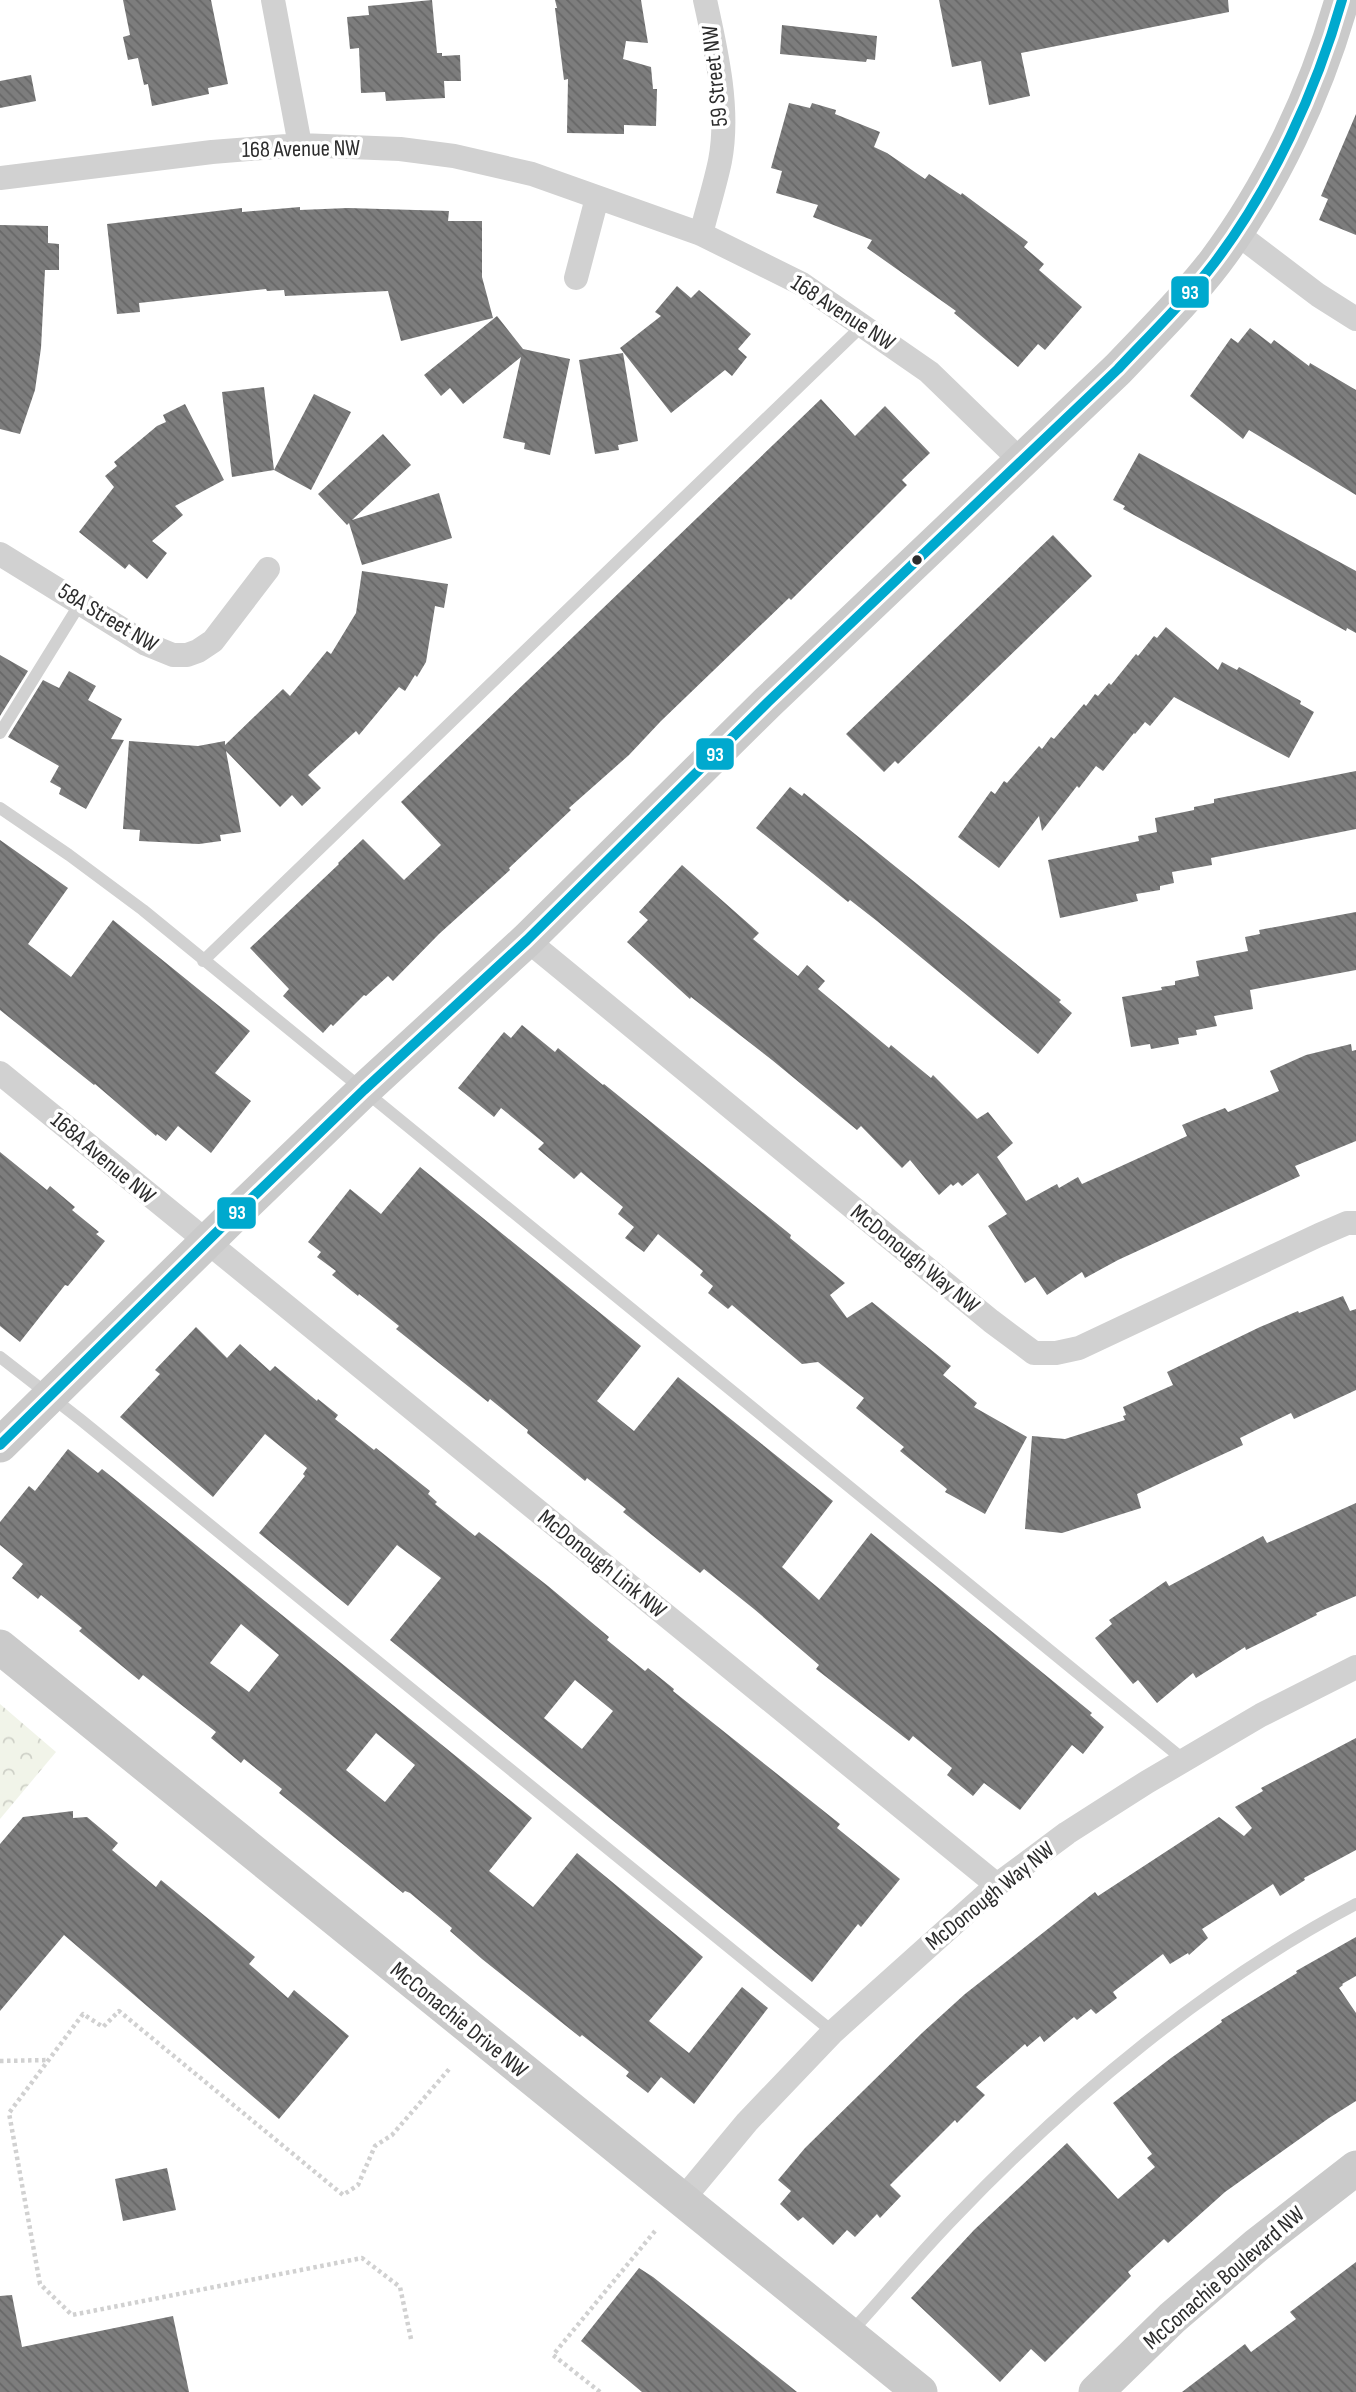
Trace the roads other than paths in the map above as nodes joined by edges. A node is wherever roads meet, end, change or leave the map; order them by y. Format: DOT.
graph roads {
  1 [pos="273,0"];
  2 [pos="705,0"];
  3 [pos="1342,0"];
  4 [pos="300,145"];
  5 [pos="0,178"];
  6 [pos="597,198"];
  7 [pos="1235,232"];
  8 [pos="701,234"];
  9 [pos="576,278"];
  10 [pos="1356,319"];
  11 [pos="863,324"];
  12 [pos="1020,460"];
  13 [pos="0,554"];
  14 [pos="268,569"];
  15 [pos="81,602"];
  16 [pos="0,733"];
  17 [pos="0,808"];
  18 [pos="527,940"];
  19 [pos="203,961"];
  20 [pos="0,1073"];
  21 [pos="364,1090"];
  22 [pos="1356,1223"];
  23 [pos="206,1242"];
  24 [pos="0,1356"];
  25 [pos="52,1396"];
  26 [pos="0,1445"];
  27 [pos="0,1647"];
  28 [pos="1356,1667"];
  29 [pos="1184,1760"];
  30 [pos="997,1885"];
  31 [pos="1356,1904"];
  32 [pos="833,2032"];
  33 [pos="1356,2168"];
  34 [pos="683,2199"];
  35 [pos="849,2335"];
  36 [pos="920,2392"];
  37 [pos="1096,2392"];
  1 -- 4 [label="street"];
  2 -- 8 [label="street, 59 Street NW"];
  3 -- 7 [label="street"];
  4 -- 5 [label="street, 168 Avenue NW"];
  4 -- 6 [label="street, 168 Avenue NW"];
  6 -- 8 [label="street, 168 Avenue NW"];
  6 -- 9 [label="street"];
  7 -- 10 [label="street"];
  7 -- 12 [label="street"];
  8 -- 11 [label="street, 168 Avenue NW"];
  11 -- 12 [label="street, 168 Avenue NW"];
  11 -- 19 [label="lane"];
  12 -- 18 [label="street"];
  13 -- 15 [label="street, 58A Street NW"];
  14 -- 15 [label="street, 58A Street NW"];
  15 -- 16 [label="lane"];
  17 -- 19 [label="lane"];
  18 -- 21 [label="street"];
  18 -- 22 [label="street, McDonough Way NW"];
  19 -- 21 [label="lane"];
  20 -- 23 [label="street, 168A Avenue NW"];
  21 -- 23 [label="street"];
  21 -- 29 [label="lane"];
  23 -- 25 [label="street"];
  23 -- 30 [label="street, McDonough Link NW"];
  24 -- 25 [label="lane"];
  25 -- 26 [label="street"];
  25 -- 32 [label="lane"];
  27 -- 34 [label="street, McConachie Drive NW"];
  28 -- 29 [label="street, McDonough Way NW"];
  29 -- 30 [label="street, McDonough Way NW"];
  30 -- 32 [label="street, McDonough Way NW"];
  31 -- 35 [label="lane"];
  32 -- 34 [label="street, McDonough Way NW"];
  33 -- 37 [label="street, McConachie Boulevard NW"];
  34 -- 35 [label="street, McConachie Drive NW"];
  35 -- 36 [label="street, McConachie Drive NW"];
}
